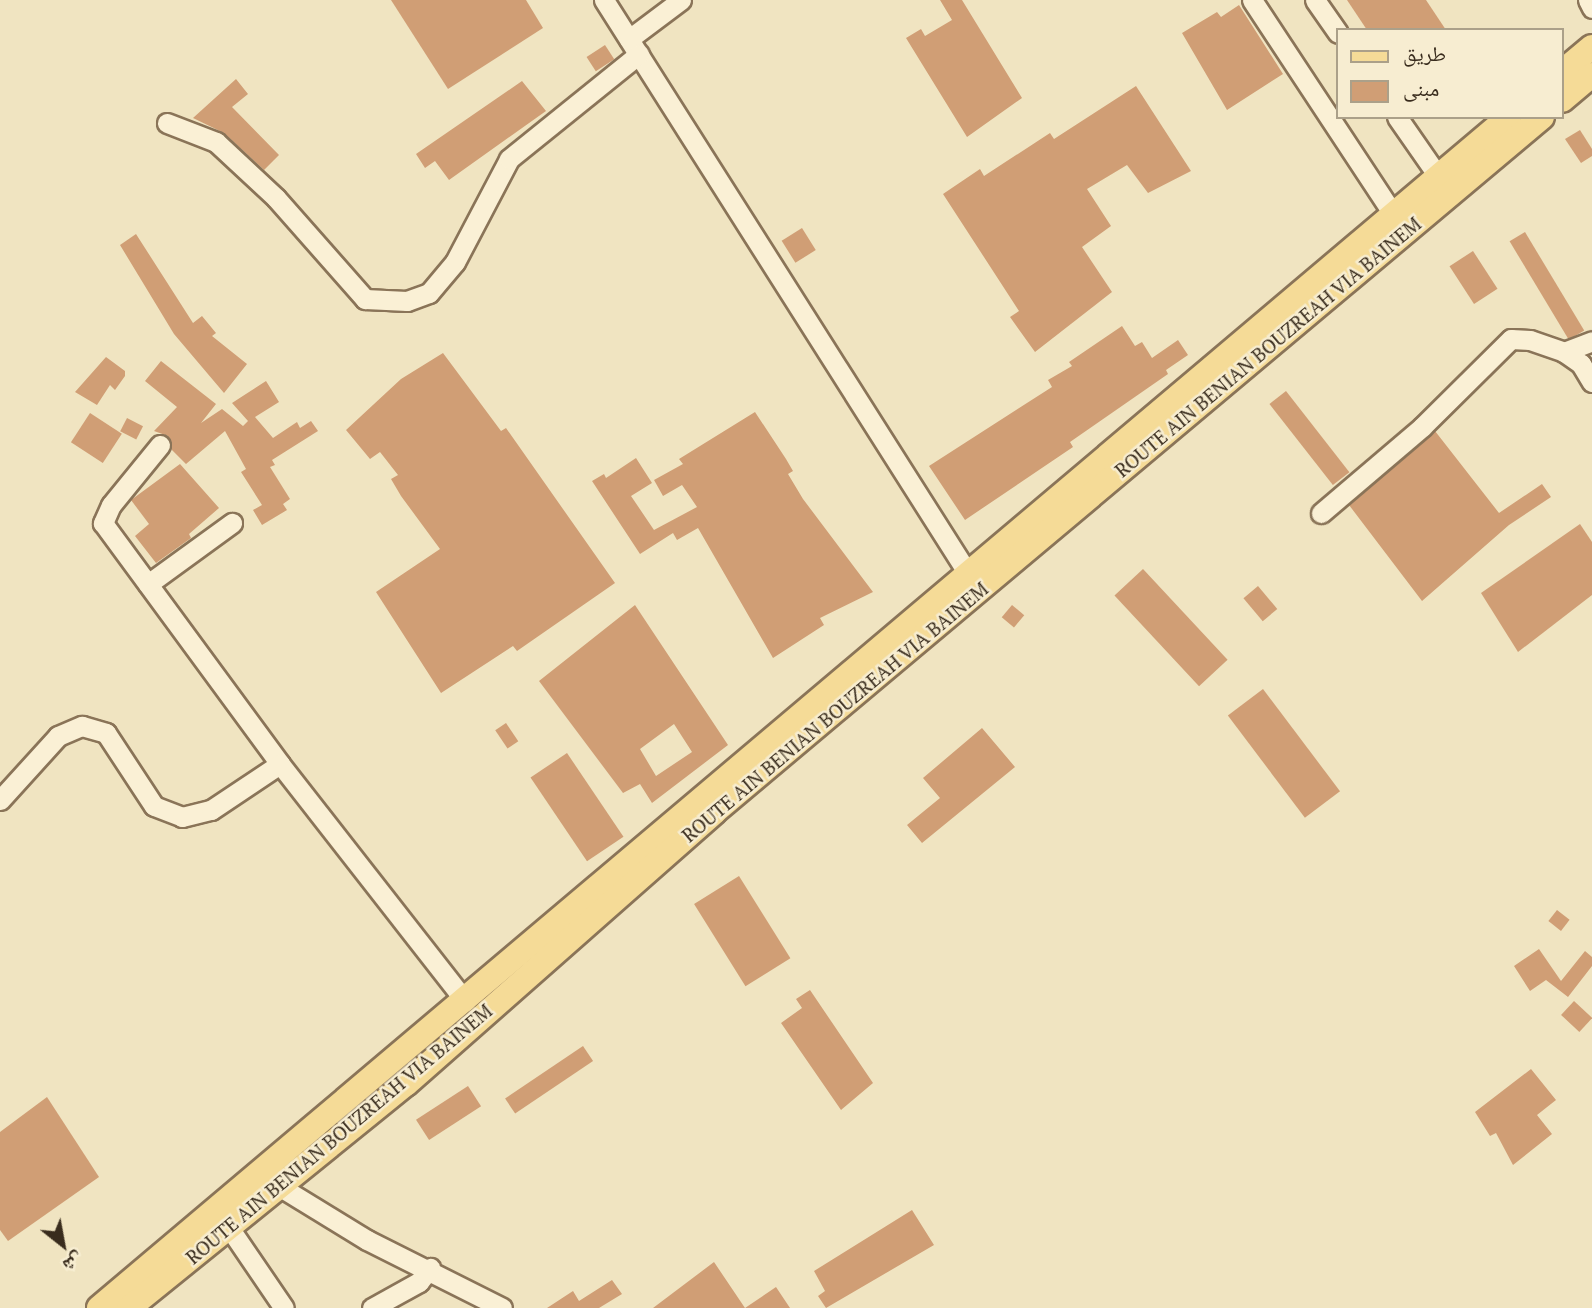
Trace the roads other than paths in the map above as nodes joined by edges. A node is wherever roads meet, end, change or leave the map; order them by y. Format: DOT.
graph roads {
  1 [pos="604,0"];
  2 [pos="681,0"];
  3 [pos="1252,0"];
  4 [pos="1315,0"];
  5 [pos="1588,0"];
  6 [pos="1592,8"];
  7 [pos="1336,30"];
  8 [pos="634,46"];
  9 [pos="1592,47"];
  10 [pos="1564,70"];
  11 [pos="1592,75"];
  12 [pos="1564,98"];
  13 [pos="1398,119"];
  14 [pos="1507,119"];
  15 [pos="1540,119"];
  16 [pos="167,123"];
  17 [pos="1438,176"];
  18 [pos="1393,214"];
  19 [pos="1592,341"];
  20 [pos="1564,352"];
  21 [pos="1592,382"];
  22 [pos="160,445"];
  23 [pos="1321,513"];
  24 [pos="232,523"];
  25 [pos="967,572"];
  26 [pos="148,584"];
  27 [pos="280,764"];
  28 [pos="0,800"];
  29 [pos="465,1001"];
  30 [pos="279,1186"];
  31 [pos="228,1226"];
  32 [pos="430,1268"];
  33 [pos="99,1308"];
  34 [pos="129,1308"];
  35 [pos="284,1308"];
  36 [pos="372,1308"];
  37 [pos="502,1308"];
  1 -- 8 [label="street"];
  2 -- 8 [label="street"];
  3 -- 18 [label="street"];
  4 -- 7 [label="street"];
  5 -- 6 [label="street"];
  8 -- 16 [label="street"];
  8 -- 25 [label="street"];
  9 -- 10 [label="main road"];
  11 -- 12 [label="main road"];
  13 -- 17 [label="street"];
  14 -- 17 [label="main road, ROUTE AIN BENIAN BOUZREAH VIA BAINEM"];
  15 -- 30 [label="main road, ROUTE AIN BENIAN BOUZREAH VIA BAINEM"];
  17 -- 18 [label="main road, ROUTE AIN BENIAN BOUZREAH VIA BAINEM"];
  18 -- 25 [label="main road, ROUTE AIN BENIAN BOUZREAH VIA BAINEM"];
  19 -- 20 [label="street"];
  20 -- 21 [label="street"];
  20 -- 23 [label="street"];
  22 -- 26 [label="street"];
  24 -- 26 [label="street"];
  25 -- 29 [label="main road, ROUTE AIN BENIAN BOUZREAH VIA BAINEM"];
  26 -- 27 [label="street"];
  27 -- 28 [label="street"];
  27 -- 29 [label="street"];
  29 -- 33 [label="main road, ROUTE AIN BENIAN BOUZREAH VIA BAINEM"];
  30 -- 31 [label="main road, ROUTE AIN BENIAN BOUZREAH VIA BAINEM"];
  30 -- 32 [label="street"];
  31 -- 34 [label="main road, ROUTE AIN BENIAN BOUZREAH VIA BAINEM"];
  31 -- 35 [label="street"];
  32 -- 36 [label="street"];
  32 -- 37 [label="street"];
}
